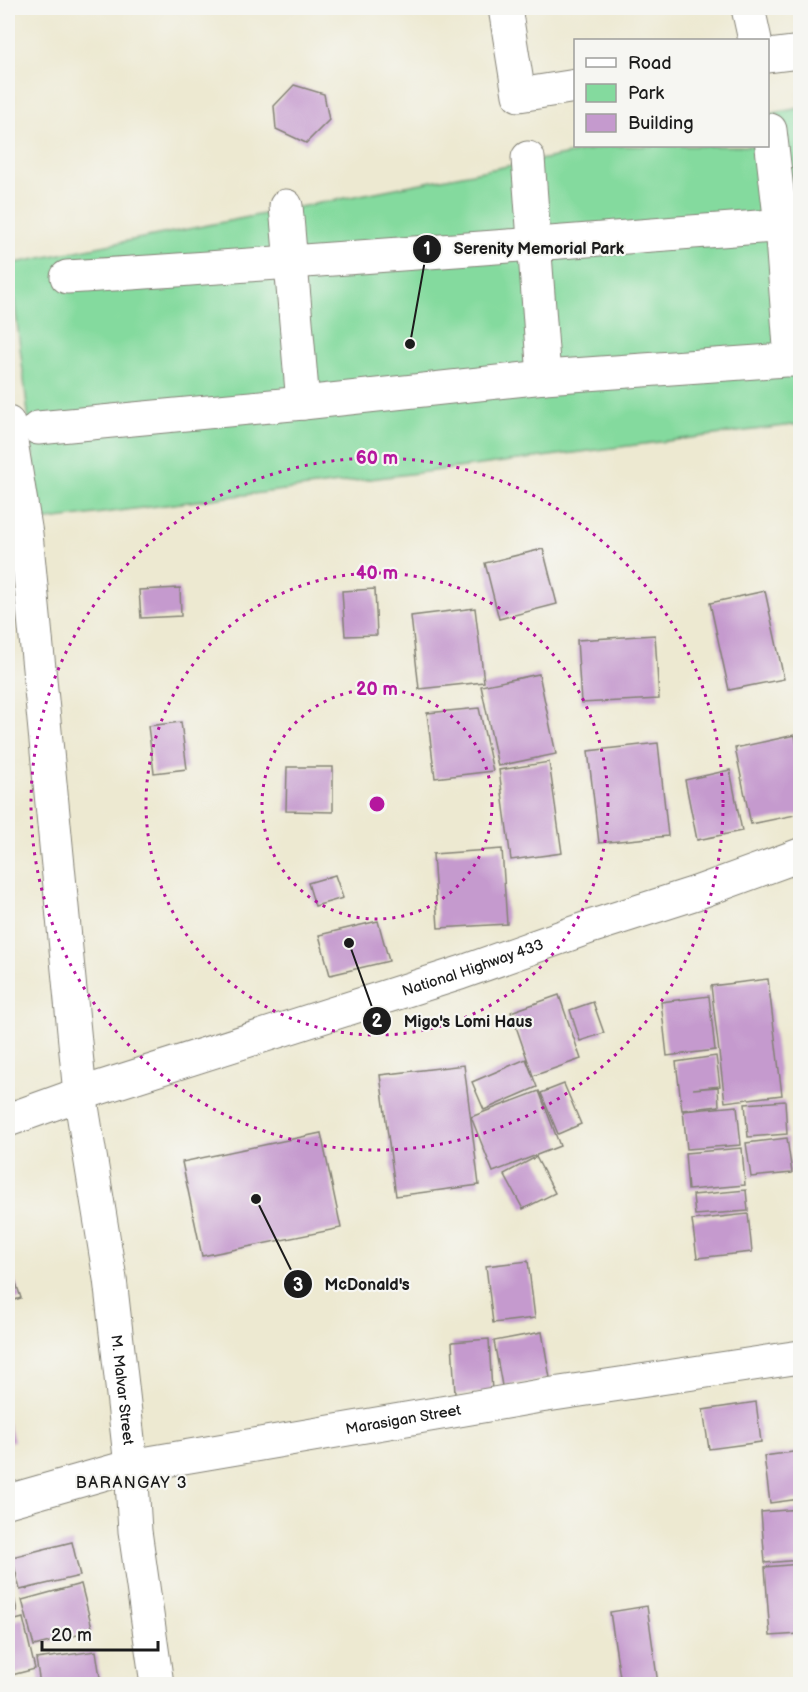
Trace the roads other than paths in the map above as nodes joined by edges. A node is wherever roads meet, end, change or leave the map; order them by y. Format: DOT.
graph roads {
  1 [pos="505,8"];
  2 [pos="748,8"];
  3 [pos="755,39"];
  4 [pos="801,52"];
  5 [pos="769,56"];
  6 [pos="574,86"];
  7 [pos="770,130"];
  8 [pos="528,158"];
  9 [pos="286,206"];
  10 [pos="791,225"];
  11 [pos="535,243"];
  12 [pos="291,263"];
  13 [pos="67,277"];
  14 [pos="796,359"];
  15 [pos="544,377"];
  16 [pos="303,403"];
  17 [pos="23,426"];
  18 [pos="17,536"];
  19 [pos="801,855"];
  20 [pos="80,1094"];
  21 [pos="8,1120"];
  22 [pos="801,1357"];
  23 [pos="131,1466"];
  24 [pos="8,1501"];
  25 [pos="157,1684"];
  1 -- 6 [label="street"];
  2 -- 3 [label="street"];
  4 -- 5 [label="street"];
  7 -- 10 [label="street"];
  8 -- 11 [label="street"];
  9 -- 12 [label="street"];
  10 -- 11 [label="street"];
  10 -- 14 [label="street"];
  11 -- 12 [label="street"];
  11 -- 15 [label="street"];
  12 -- 13 [label="street"];
  12 -- 16 [label="street"];
  14 -- 15 [label="street"];
  15 -- 16 [label="street"];
  16 -- 17 [label="street"];
  17 -- 18 [label="street, M. Malvar Street"];
  18 -- 20 [label="street, M. Malvar Street"];
  19 -- 20 [label="street, National Highway 433"];
  20 -- 21 [label="street, National Highway 433"];
  20 -- 23 [label="street, M. Malvar Street"];
  22 -- 23 [label="street, Marasigan Street"];
  23 -- 24 [label="street, Marasigan Street"];
  23 -- 25 [label="street, M. Malvar Street"];
}
